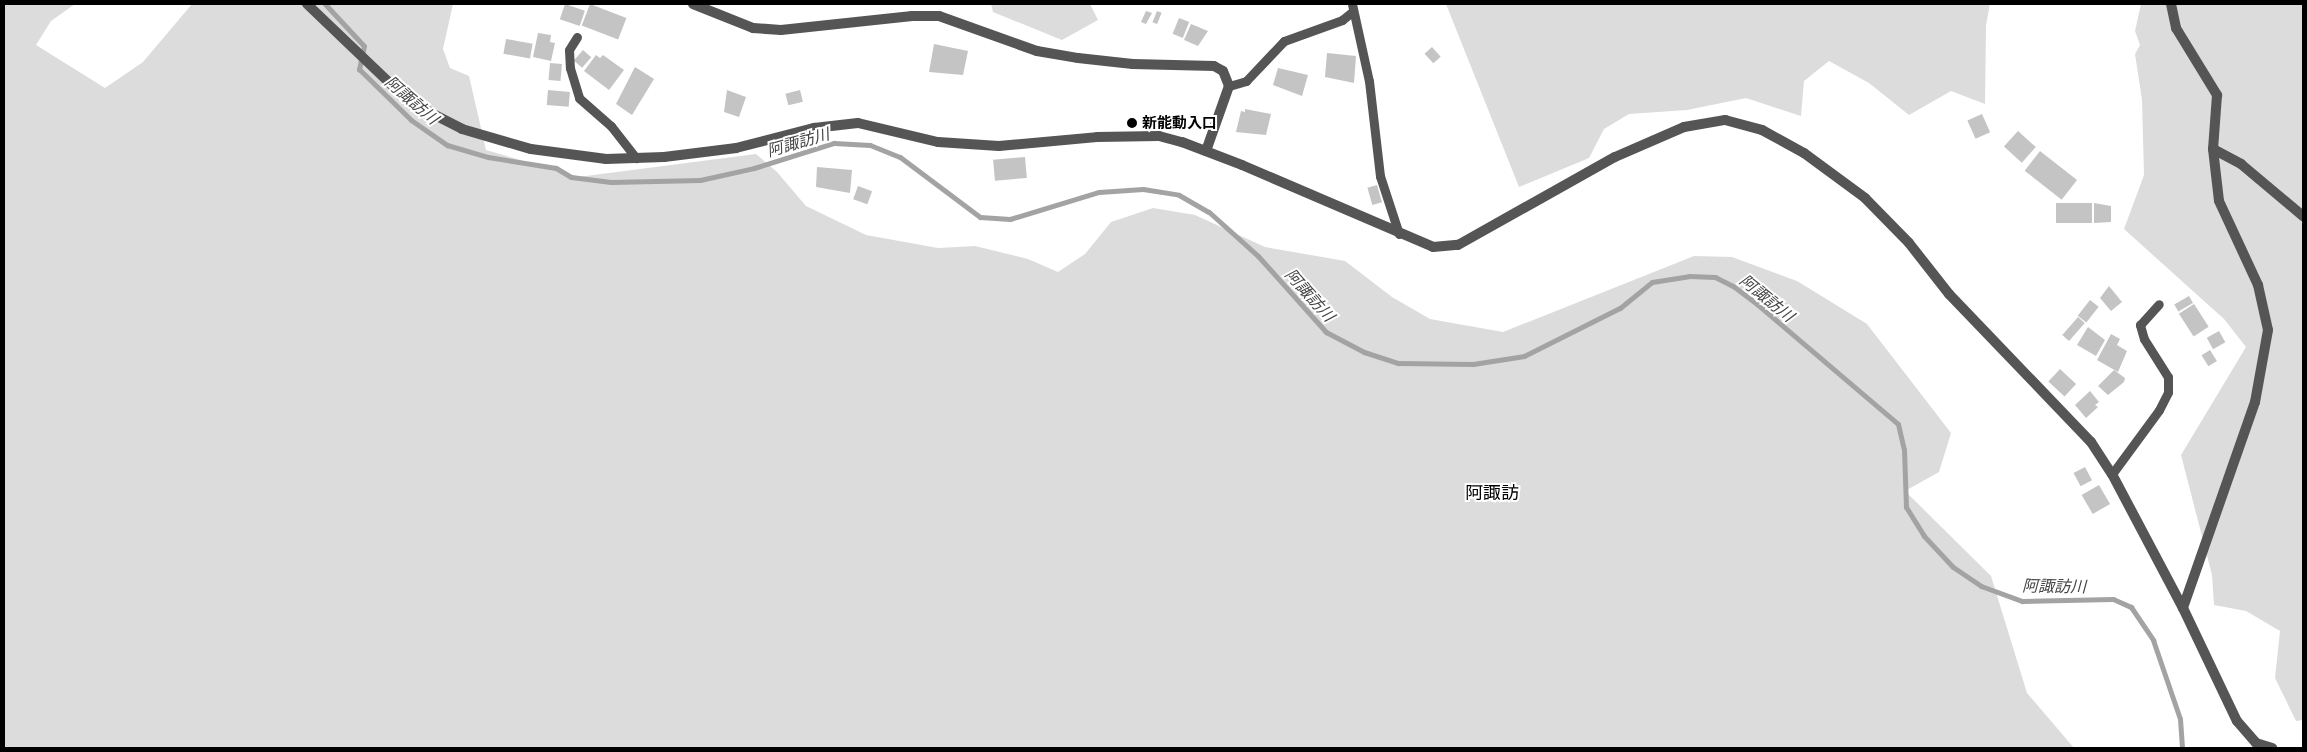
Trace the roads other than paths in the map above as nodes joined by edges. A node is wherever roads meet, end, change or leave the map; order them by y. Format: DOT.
graph roads {
  1 [pos="307,4"];
  2 [pos="693,4"];
  3 [pos="2171,4"];
  4 [pos="1353,7"];
  5 [pos="576,36"];
  6 [pos="1229,86"];
  7 [pos="2213,149"];
  8 [pos="1206,151"];
  9 [pos="636,158"];
  10 [pos="2303,216"];
  11 [pos="1400,234"];
  12 [pos="2159,304"];
  13 [pos="2112,474"];
  14 [pos="2183,608"];
  15 [pos="2272,748"];
  1 -- 9 [label="street"];
  2 -- 6 [label="street"];
  3 -- 7 [label="street"];
  4 -- 6 [label="lane"];
  4 -- 11 [label="lane"];
  5 -- 9 [label="lane"];
  6 -- 8 [label="street"];
  7 -- 10 [label="street"];
  7 -- 14 [label="street"];
  8 -- 9 [label="street"];
  8 -- 11 [label="street"];
  11 -- 13 [label="street"];
  12 -- 13 [label="lane"];
  13 -- 14 [label="street"];
  14 -- 15 [label="street"];
}
